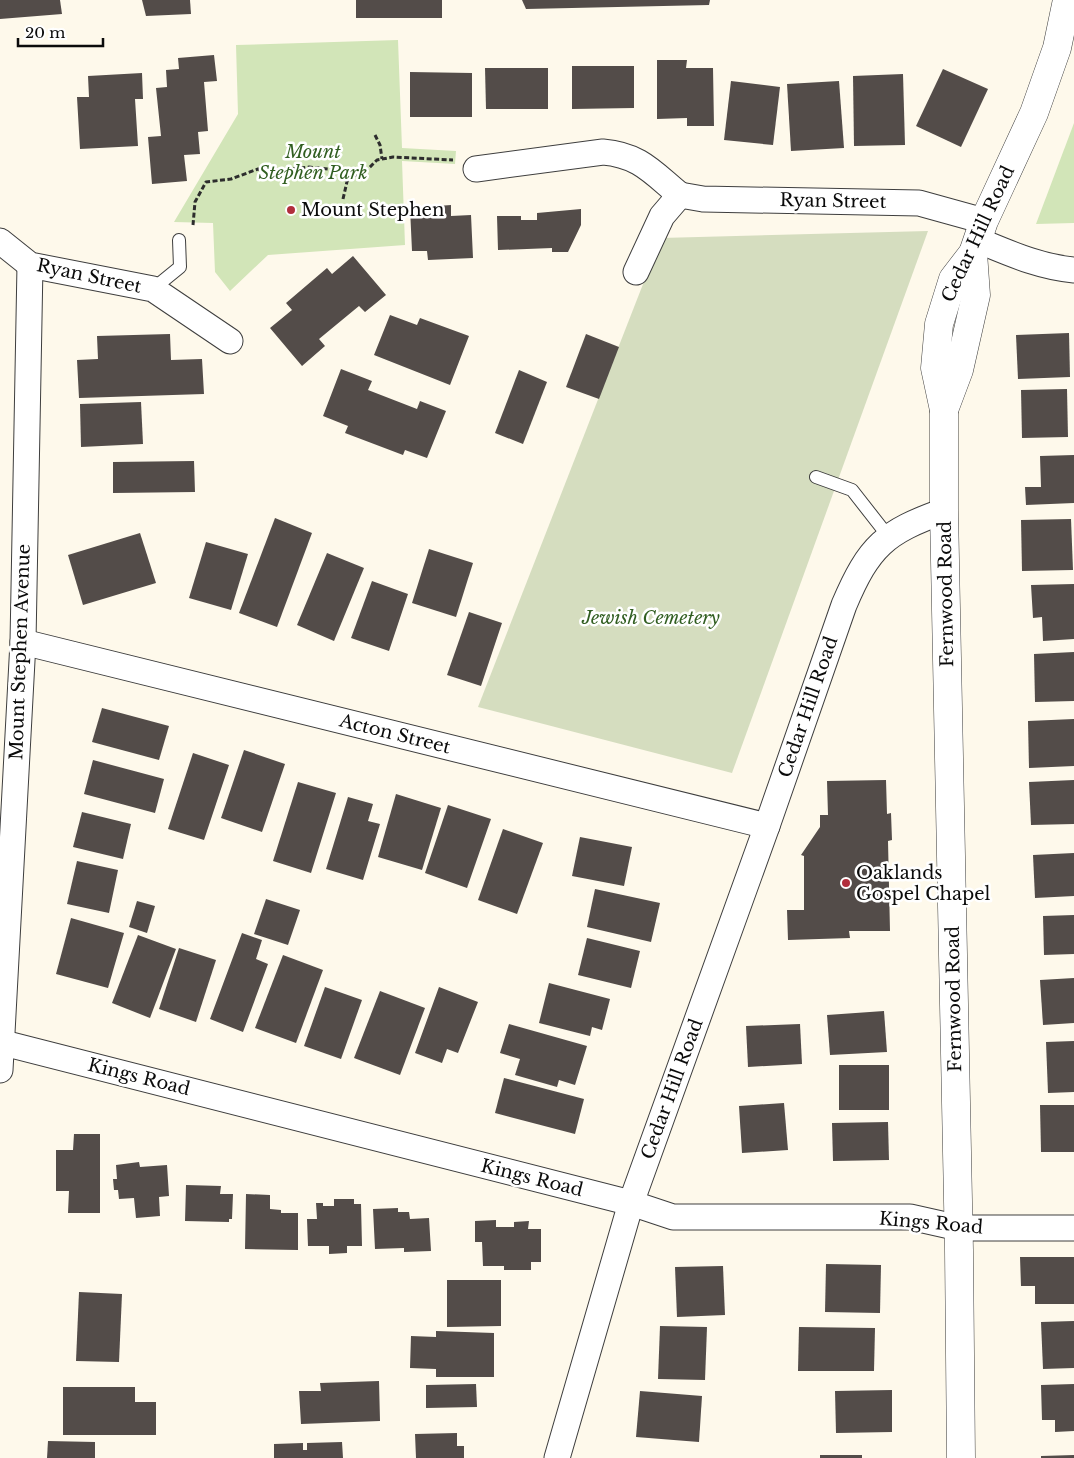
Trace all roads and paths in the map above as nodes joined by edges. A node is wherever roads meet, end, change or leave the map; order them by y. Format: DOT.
graph roads {
  1 [pos="1067,0"];
  2 [pos="1067,32"];
  3 [pos="375,135"];
  4 [pos="382,159"];
  5 [pos="476,169"];
  6 [pos="349,173"];
  7 [pos="680,195"];
  8 [pos="343,198"];
  9 [pos="978,238"];
  10 [pos="180,240"];
  11 [pos="0,241"];
  12 [pos="30,265"];
  13 [pos="1074,270"];
  14 [pos="636,272"];
  15 [pos="153,289"];
  16 [pos="230,340"];
  17 [pos="816,477"];
  18 [pos="944,511"];
  19 [pos="888,536"];
  20 [pos="23,642"];
  21 [pos="767,826"];
  22 [pos="0,1042"];
  23 [pos="0,1070"];
  24 [pos="630,1203"];
  25 [pos="959,1228"];
  26 [pos="1074,1228"];
  27 [pos="557,1458"];
  28 [pos="960,1458"];
  1 -- 2 [label="street, Cedar Hill Road"];
  2 -- 9 [label="street, Cedar Hill Road"];
  3 -- 4 [label="path"];
  4 -- 5 [label="path"];
  4 -- 6 [label="path"];
  5 -- 7 [label="street, Ryan Street"];
  6 -- 8 [label="path"];
  6 -- 10 [label="path"];
  7 -- 9 [label="street, Ryan Street"];
  7 -- 14 [label="street"];
  9 -- 13 [label="street, Ryan Street"];
  9 -- 18 [label="street, Cedar Hill Road"];
  10 -- 15 [label="lane"];
  11 -- 12 [label="street, Ryan Street"];
  12 -- 15 [label="street, Ryan Street"];
  12 -- 20 [label="street, Mount Stephen Avenue"];
  15 -- 16 [label="street, Ryan Street"];
  17 -- 19 [label="lane"];
  18 -- 19 [label="street, Cedar Hill Road"];
  18 -- 25 [label="street, Fernwood Road"];
  19 -- 21 [label="street, Cedar Hill Road"];
  20 -- 21 [label="street, Acton Street"];
  20 -- 22 [label="street, Mount Stephen Avenue"];
  21 -- 24 [label="street, Cedar Hill Road"];
  22 -- 23 [label="street, Mount Stephen Avenue"];
  22 -- 24 [label="street, Kings Road"];
  24 -- 25 [label="street, Kings Road"];
  24 -- 27 [label="street, Cedar Hill Road"];
  25 -- 26 [label="street, Kings Road"];
  25 -- 28 [label="street, Fernwood Road"];
}
